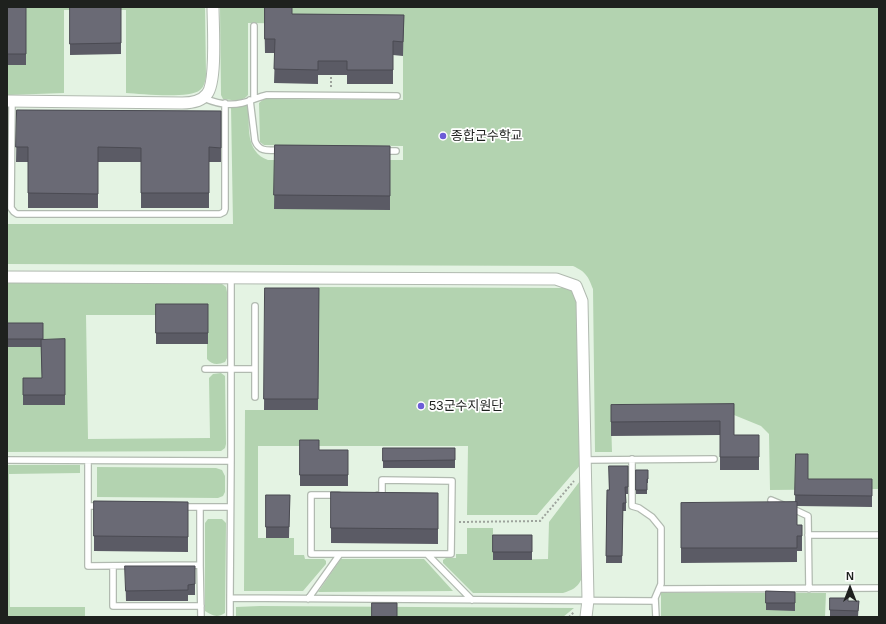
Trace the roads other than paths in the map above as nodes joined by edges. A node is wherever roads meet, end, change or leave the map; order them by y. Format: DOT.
graph roads {
  1 [pos="213,7"];
  2 [pos="254,26"];
  3 [pos="396,96"];
  4 [pos="203,98"];
  5 [pos="252,99"];
  6 [pos="10,102"];
  7 [pos="225,103"];
  8 [pos="287,150"];
  9 [pos="373,151"];
  10 [pos="396,151"];
  11 [pos="7,277"];
  12 [pos="231,278"];
  13 [pos="255,306"];
  14 [pos="205,369"];
  15 [pos="231,369"];
  16 [pos="255,369"];
  17 [pos="255,397"];
  18 [pos="632,459"];
  19 [pos="714,459"];
  20 [pos="7,460"];
  21 [pos="88,461"];
  22 [pos="231,461"];
  23 [pos="585,464"];
  24 [pos="343,495"];
  25 [pos="374,495"];
  26 [pos="772,500"];
  27 [pos="88,506"];
  28 [pos="103,506"];
  29 [pos="178,507"];
  30 [pos="200,507"];
  31 [pos="230,507"];
  32 [pos="808,535"];
  33 [pos="879,535"];
  34 [pos="340,554"];
  35 [pos="427,554"];
  36 [pos="200,565"];
  37 [pos="113,566"];
  38 [pos="879,588"];
  39 [pos="809,589"];
  40 [pos="660,590"];
  41 [pos="230,598"];
  42 [pos="308,598"];
  43 [pos="472,600"];
  44 [pos="588,600"];
  45 [pos="656,601"];
  46 [pos="201,606"];
  47 [pos="201,617"];
  48 [pos="230,617"];
  49 [pos="586,617"];
  50 [pos="656,617"];
  1 -- 4 [label="street"];
  2 -- 5 [label="lane"];
  3 -- 5 [label="lane"];
  4 -- 6 [label="street"];
  4 -- 7 [label="lane"];
  5 -- 7 [label="lane"];
  5 -- 8 [label="lane"];
  6 -- 7 [label="lane"];
  9 -- 10 [label="lane"];
  11 -- 12 [label="street"];
  12 -- 15 [label="lane"];
  12 -- 23 [label="street"];
  13 -- 16 [label="lane"];
  14 -- 15 [label="lane"];
  15 -- 16 [label="lane"];
  15 -- 22 [label="lane"];
  16 -- 17 [label="lane"];
  18 -- 19 [label="lane"];
  18 -- 23 [label="lane"];
  18 -- 40 [label="lane"];
  20 -- 21 [label="lane"];
  21 -- 22 [label="lane"];
  21 -- 27 [label="lane"];
  22 -- 31 [label="lane"];
  23 -- 44 [label="street"];
  24 -- 34 [label="lane"];
  25 -- 35 [label="lane"];
  26 -- 32 [label="lane"];
  27 -- 28 [label="lane"];
  27 -- 37 [label="lane"];
  29 -- 30 [label="lane"];
  30 -- 31 [label="lane"];
  30 -- 36 [label="lane"];
  31 -- 41 [label="lane"];
  32 -- 33 [label="lane"];
  32 -- 39 [label="lane"];
  34 -- 35 [label="lane"];
  34 -- 42 [label="lane"];
  35 -- 43 [label="lane"];
  36 -- 37 [label="lane"];
  36 -- 46 [label="lane"];
  37 -- 46 [label="lane"];
  38 -- 39 [label="lane"];
  39 -- 40 [label="lane"];
  40 -- 45 [label="lane"];
  41 -- 42 [label="lane"];
  41 -- 48 [label="lane"];
  42 -- 43 [label="lane"];
  43 -- 44 [label="lane"];
  44 -- 45 [label="lane"];
  44 -- 49 [label="street"];
  45 -- 50 [label="lane"];
  46 -- 47 [label="lane"];
}
